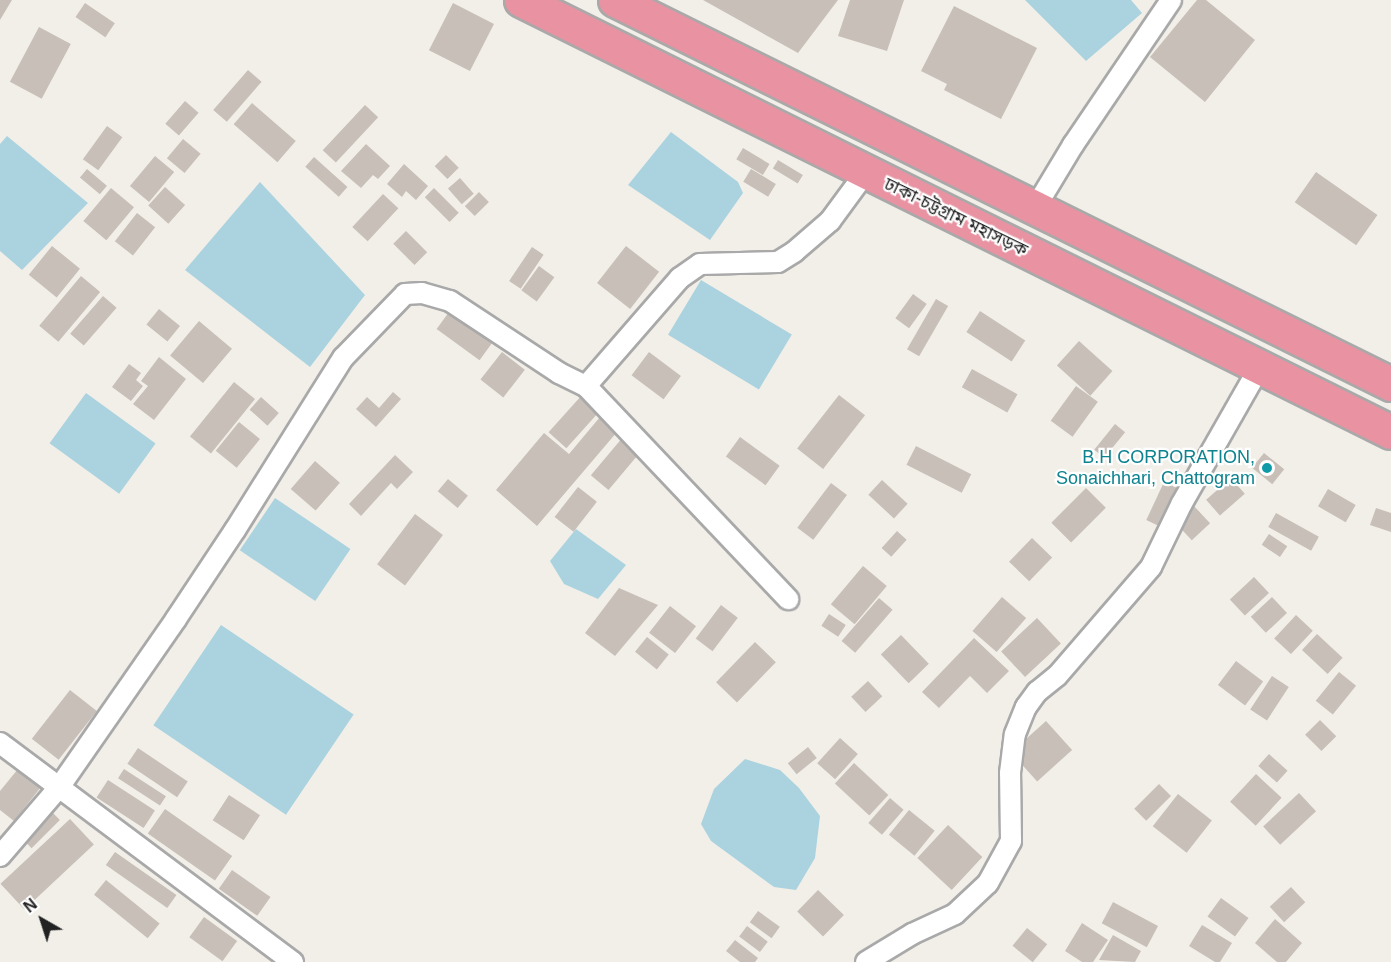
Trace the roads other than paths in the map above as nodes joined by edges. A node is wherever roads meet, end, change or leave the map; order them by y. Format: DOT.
graph roads {
  1 [pos="521,0"];
  2 [pos="615,0"];
  3 [pos="1171,0"];
  4 [pos="866,172"];
  5 [pos="1035,208"];
  6 [pos="1259,368"];
  7 [pos="1391,384"];
  8 [pos="586,386"];
  9 [pos="1391,432"];
  10 [pos="788,599"];
  11 [pos="0,743"];
  12 [pos="60,786"];
  13 [pos="0,856"];
  14 [pos="293,962"];
  15 [pos="866,962"];
  1 -- 4 [label="highway, ঢাকা-চট্টগ্রাম মহাসড়ক"];
  2 -- 5 [label="highway"];
  3 -- 5 [label="street"];
  4 -- 6 [label="highway, ঢাকা-চট্টগ্রাম মহাসড়ক"];
  4 -- 8 [label="street"];
  5 -- 7 [label="highway"];
  6 -- 9 [label="highway, ঢাকা-চট্টগ্রাম মহাসড়ক"];
  6 -- 15 [label="street"];
  8 -- 10 [label="street"];
  8 -- 12 [label="street"];
  11 -- 12 [label="street"];
  12 -- 13 [label="street"];
  12 -- 14 [label="street"];
}
